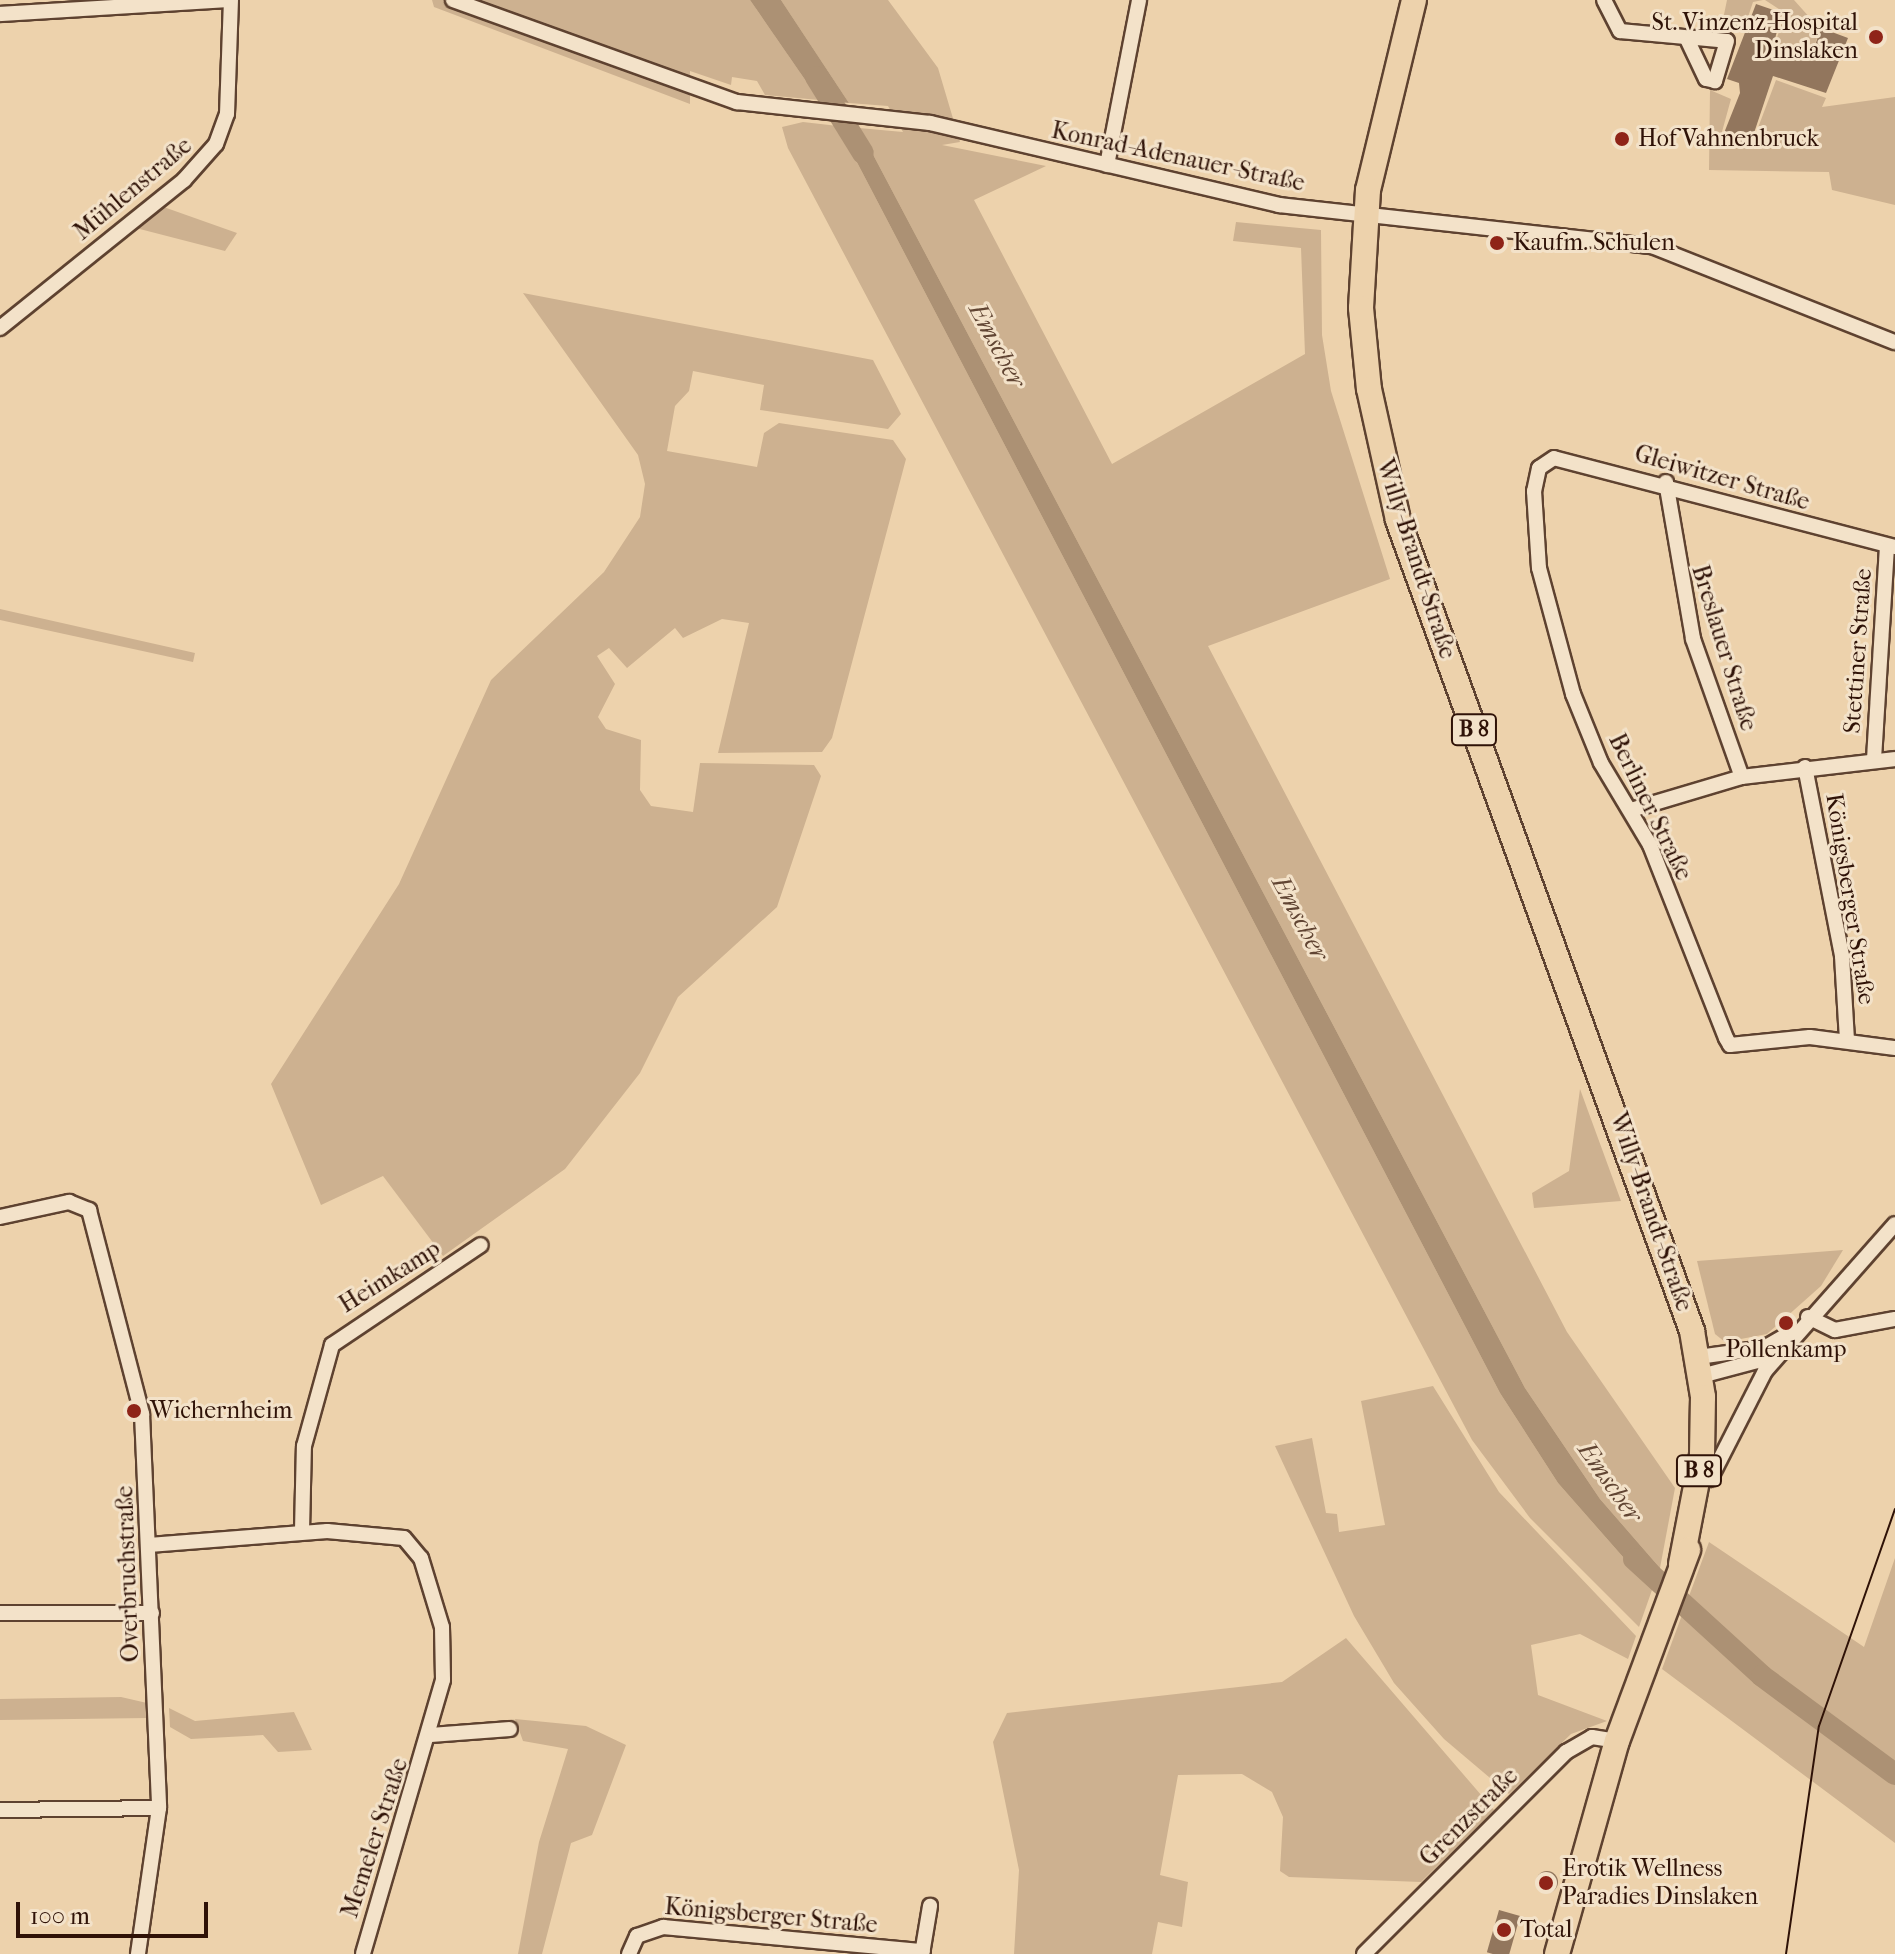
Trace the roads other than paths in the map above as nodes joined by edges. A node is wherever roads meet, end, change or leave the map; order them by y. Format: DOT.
graph roads {
  1 [pos="229,0"];
  2 [pos="453,0"];
  3 [pos="1139,0"];
  4 [pos="1414,0"];
  5 [pos="1604,0"];
  6 [pos="0,14"];
  7 [pos="1687,39"];
  8 [pos="1107,165"];
  9 [pos="1365,215"];
  10 [pos="0,328"];
  11 [pos="1895,342"];
  12 [pos="1539,468"];
  13 [pos="1666,482"];
  14 [pos="1891,546"];
  15 [pos="1874,759"];
  16 [pos="1895,759"];
  17 [pos="1805,767"];
  18 [pos="1742,777"];
  19 [pos="1631,810"];
  20 [pos="1847,1039"];
  21 [pos="1895,1048"];
  22 [pos="0,1217"];
  23 [pos="1895,1224"];
  24 [pos="481,1245"];
  25 [pos="1808,1317"];
  26 [pos="1895,1319"];
  27 [pos="1798,1329"];
  28 [pos="1776,1356"];
  29 [pos="1704,1366"];
  30 [pos="1710,1479"];
  31 [pos="302,1531"];
  32 [pos="149,1545"];
  33 [pos="1681,1564"];
  34 [pos="0,1613"];
  35 [pos="152,1613"];
  36 [pos="510,1729"];
  37 [pos="431,1735"];
  38 [pos="1617,1741"];
  39 [pos="159,1808"];
  40 [pos="0,1810"];
  41 [pos="930,1906"];
  42 [pos="923,1952"];
  43 [pos="138,1954"];
  44 [pos="363,1954"];
  45 [pos="629,1954"];
  46 [pos="1364,1954"];
  47 [pos="1557,1954"];
  1 -- 6 [label="street"];
  1 -- 10 [label="street, Mühlenstraße"];
  2 -- 8 [label="street, Konrad-Adenauer-Straße"];
  3 -- 8 [label="street"];
  4 -- 9 [label="main road, Willy-Brandt-Straße / B 8"];
  5 -- 7 [label="street"];
  8 -- 9 [label="street, Konrad-Adenauer-Straße"];
  9 -- 11 [label="street, Konrad-Adenauer-Straße"];
  9 -- 29 [label="main road, Willy-Brandt-Straße / B 8"];
  12 -- 13 [label="street, Gleiwitzer Straße"];
  12 -- 19 [label="street, Berliner Straße"];
  13 -- 14 [label="street, Gleiwitzer Straße"];
  13 -- 18 [label="street, Breslauer Straße"];
  14 -- 15 [label="street, Stettiner Straße"];
  15 -- 16 [label="street"];
  15 -- 17 [label="street"];
  17 -- 18 [label="street"];
  17 -- 20 [label="street, Königsberger Straße"];
  18 -- 19 [label="street"];
  19 -- 20 [label="street, Berliner Straße"];
  20 -- 21 [label="street, Berliner Straße"];
  22 -- 32 [label="street, Overbruchstraße"];
  23 -- 25 [label="street"];
  24 -- 31 [label="street, Heimkamp"];
  25 -- 26 [label="street"];
  25 -- 27 [label="street"];
  27 -- 28 [label="street"];
  27 -- 29 [label="street"];
  28 -- 29 [label="street"];
  28 -- 30 [label="street"];
  29 -- 30 [label="main road, Willy-Brandt-Straße / B 8"];
  29 -- 33 [label="main road, Willy-Brandt-Straße / B 8"];
  30 -- 33 [label="main road, Willy-Brandt-Straße / B 8"];
  31 -- 32 [label="street"];
  31 -- 37 [label="street, Memeler Straße"];
  32 -- 35 [label="street, Overbruchstraße"];
  33 -- 38 [label="main road, Willy-Brandt-Straße / B 8"];
  34 -- 35 [label="street"];
  35 -- 39 [label="street, Overbruchstraße"];
  36 -- 37 [label="street, Memeler Straße"];
  37 -- 44 [label="street, Memeler Straße"];
  38 -- 46 [label="street, Grenzstraße"];
  38 -- 47 [label="main road, Willy-Brandt-Straße / B 8"];
  39 -- 40 [label="street"];
  39 -- 43 [label="street, Overbruchstraße"];
  41 -- 42 [label="street"];
  42 -- 45 [label="street, Königsberger Straße"];
}
